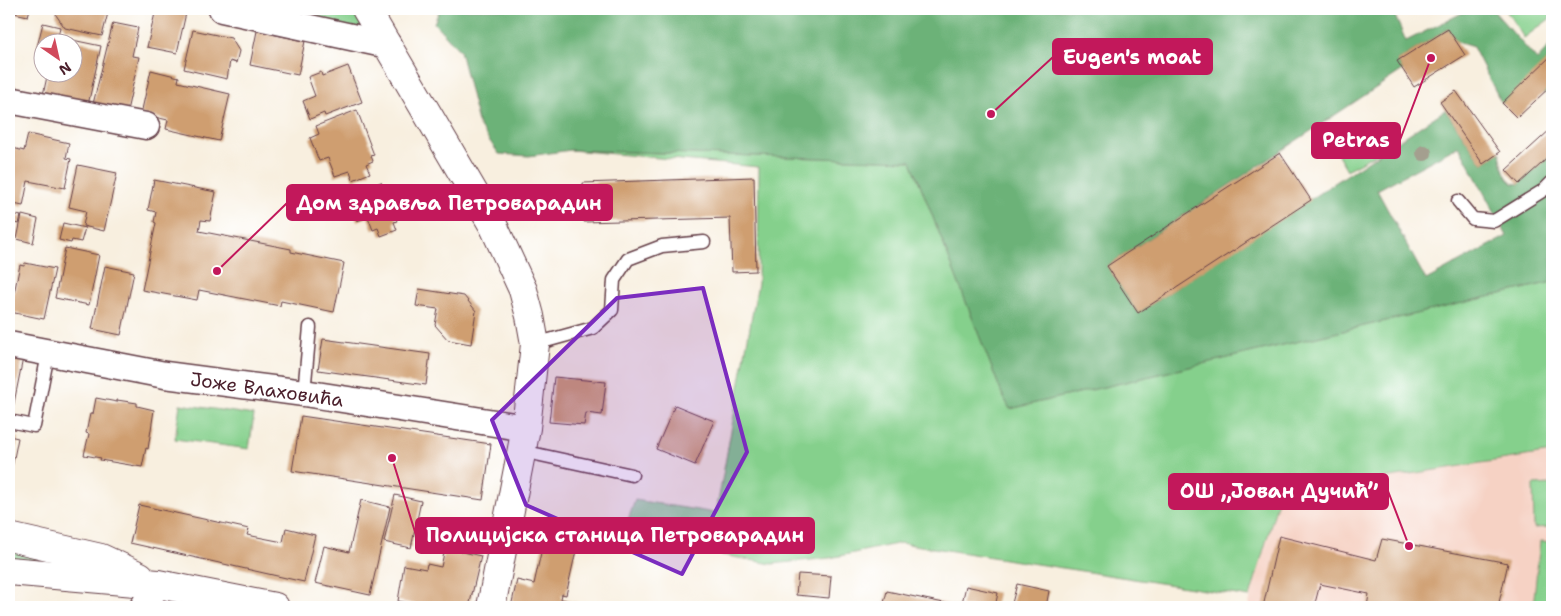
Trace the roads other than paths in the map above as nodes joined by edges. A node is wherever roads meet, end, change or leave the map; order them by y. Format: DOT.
graph roads {
  1 [pos="222,9"];
  2 [pos="366,9"];
  3 [pos="388,45"];
  4 [pos="9,100"];
  5 [pos="146,126"];
  6 [pos="1552,182"];
  7 [pos="1458,201"];
  8 [pos="704,242"];
  9 [pos="310,327"];
  10 [pos="535,344"];
  11 [pos="9,345"];
  12 [pos="48,354"];
  13 [pos="304,393"];
  14 [pos="9,421"];
  15 [pos="524,440"];
  16 [pos="632,475"];
  17 [pos="9,538"];
  18 [pos="9,571"];
  19 [pos="158,584"];
  20 [pos="143,607"];
  21 [pos="274,607"];
  22 [pos="491,607"];
  1 -- 3 [label="street"];
  2 -- 3 [label="street"];
  3 -- 10 [label="street"];
  4 -- 5 [label="street"];
  6 -- 7 [label="lane"];
  8 -- 10 [label="lane"];
  9 -- 13 [label="lane"];
  10 -- 15 [label="street"];
  11 -- 12 [label="street, Јоже Влаховића"];
  12 -- 13 [label="street, Јоже Влаховића"];
  12 -- 14 [label="lane"];
  13 -- 15 [label="street, Јоже Влаховића"];
  15 -- 16 [label="lane"];
  15 -- 22 [label="street"];
  17 -- 19 [label="street"];
  18 -- 19 [label="street"];
  19 -- 20 [label="street"];
  19 -- 21 [label="street"];
}
